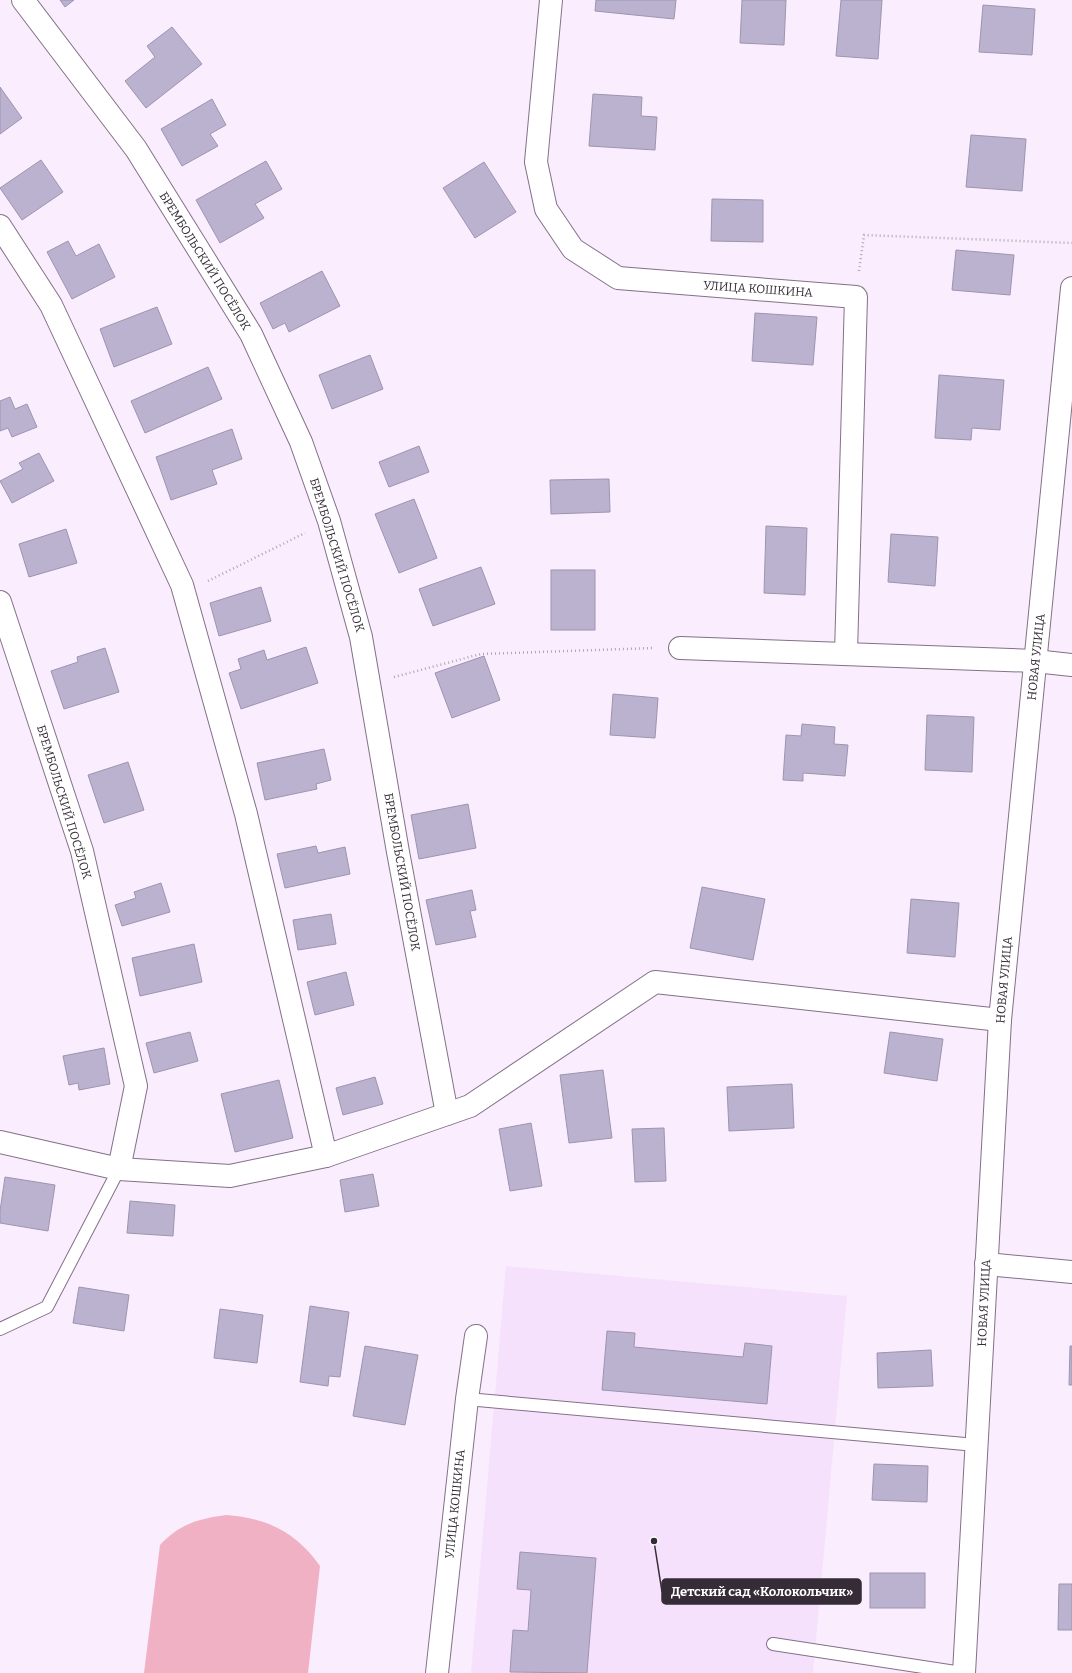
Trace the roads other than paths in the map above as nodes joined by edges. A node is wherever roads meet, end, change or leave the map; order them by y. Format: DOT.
graph roads {
  1 [pos="23,0"];
  2 [pos="551,0"];
  3 [pos="0,226"];
  4 [pos="1072,288"];
  5 [pos="0,602"];
  6 [pos="680,648"];
  7 [pos="846,653"];
  8 [pos="1035,661"];
  9 [pos="1072,665"];
  10 [pos="1000,1020"];
  11 [pos="447,1114"];
  12 [pos="0,1142"];
  13 [pos="326,1156"];
  14 [pos="119,1169"];
  15 [pos="986,1264"];
  16 [pos="1072,1272"];
  17 [pos="0,1328"];
  18 [pos="476,1336"];
  19 [pos="467,1399"];
  20 [pos="976,1445"];
  21 [pos="772,1644"];
  22 [pos="437,1673"];
  23 [pos="963,1673"];
  1 -- 11 [label="street, БРЕМБОЛЬСКИЙ ПОСЁЛОК"];
  2 -- 7 [label="street, УЛИЦА КОШКИНА"];
  3 -- 13 [label="street"];
  4 -- 8 [label="street, НОВАЯ УЛИЦА"];
  5 -- 14 [label="street, БРЕМБОЛЬСКИЙ ПОСЁЛОК"];
  6 -- 7 [label="street"];
  7 -- 8 [label="street"];
  8 -- 9 [label="street"];
  8 -- 10 [label="street, НОВАЯ УЛИЦА"];
  10 -- 11 [label="street"];
  10 -- 15 [label="street, НОВАЯ УЛИЦА"];
  11 -- 13 [label="street"];
  12 -- 14 [label="street"];
  13 -- 14 [label="street"];
  14 -- 17 [label="lane"];
  15 -- 16 [label="street"];
  15 -- 20 [label="street, НОВАЯ УЛИЦА"];
  18 -- 19 [label="street, УЛИЦА КОШКИНА"];
  19 -- 20 [label="lane"];
  19 -- 22 [label="street, УЛИЦА КОШКИНА"];
  20 -- 23 [label="street, НОВАЯ УЛИЦА"];
  21 -- 23 [label="lane"];
}
